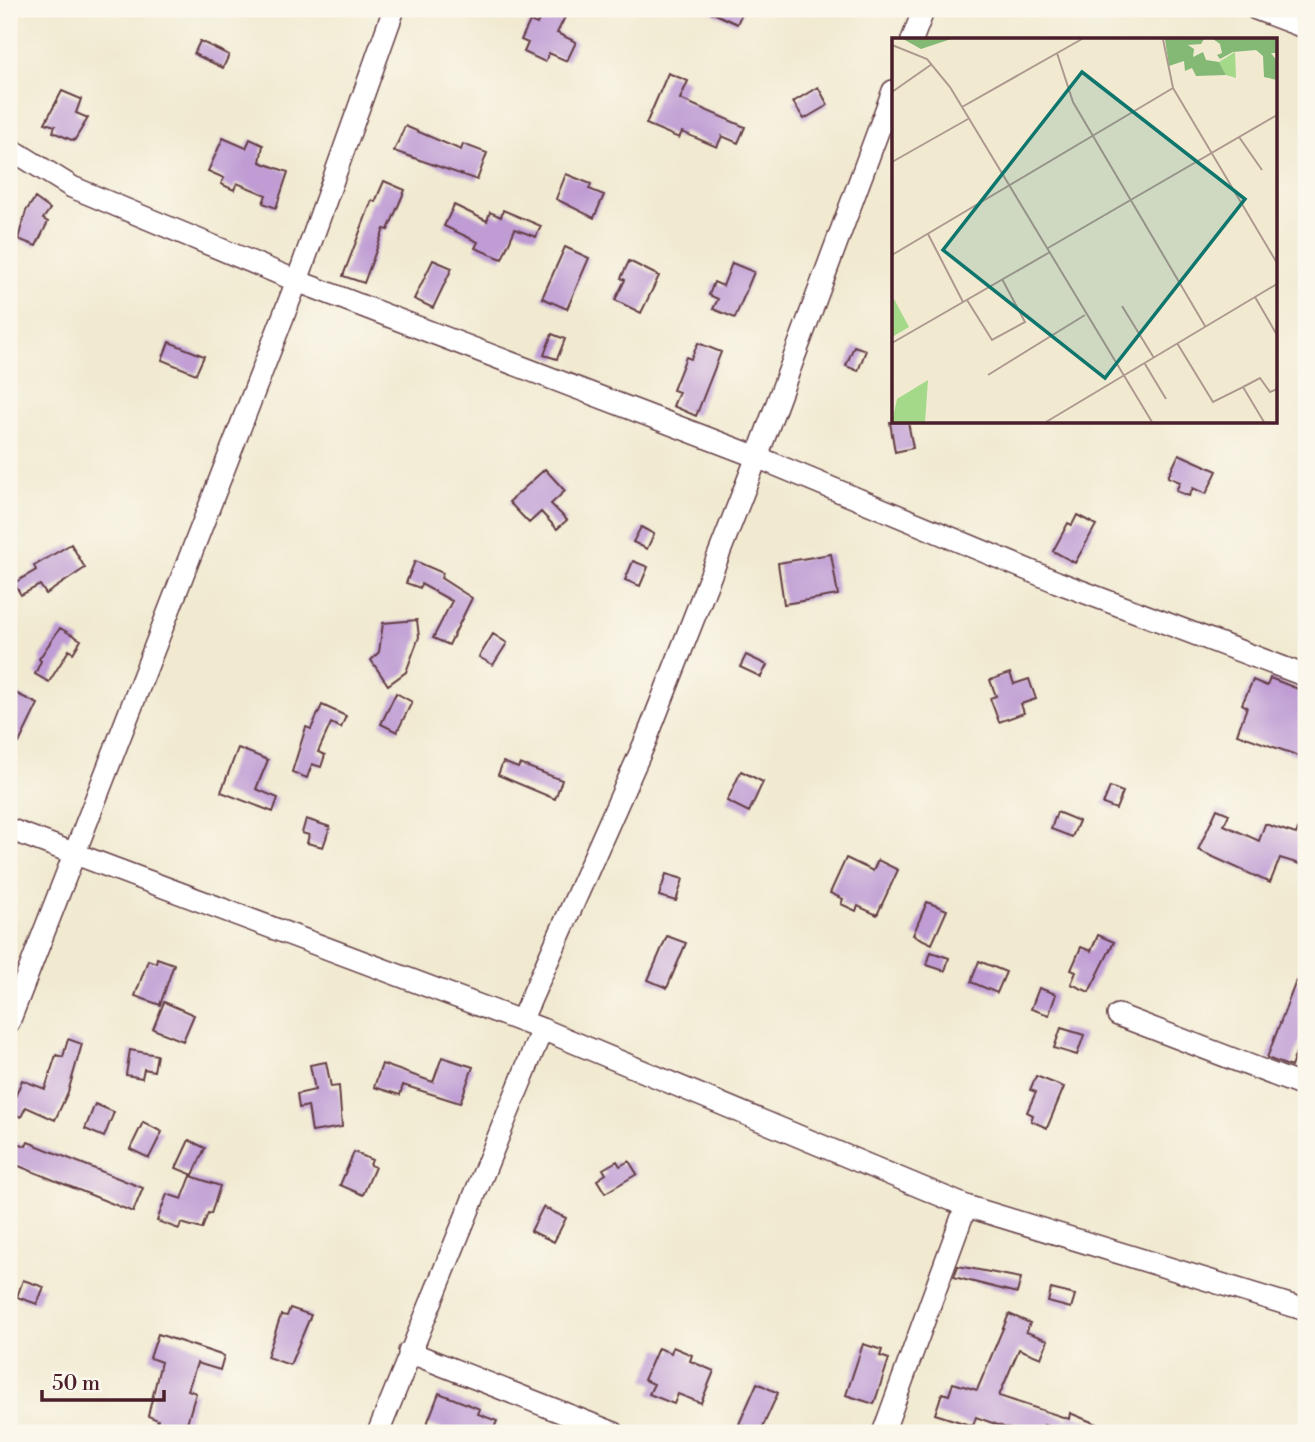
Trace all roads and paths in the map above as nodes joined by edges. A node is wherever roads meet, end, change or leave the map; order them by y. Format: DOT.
graph roads {
  1 [pos="394,9"];
  2 [pos="924,9"];
  3 [pos="1255,9"];
  4 [pos="1306,28"];
  5 [pos="913,38"];
  6 [pos="892,94"];
  7 [pos="9,148"];
  8 [pos="297,281"];
  9 [pos="757,457"];
  10 [pos="1306,676"];
  11 [pos="9,829"];
  12 [pos="73,853"];
  13 [pos="1118,1015"];
  14 [pos="521,1021"];
  15 [pos="9,1022"];
  16 [pos="542,1029"];
  17 [pos="1306,1087"];
  18 [pos="966,1206"];
  19 [pos="1306,1310"];
  20 [pos="409,1352"];
  21 [pos="378,1433"];
  22 [pos="614,1433"];
  23 [pos="883,1433"];
  1 -- 8 [label="street"];
  2 -- 5 [label="street"];
  3 -- 4 [label="street"];
  6 -- 9 [label="street"];
  7 -- 8 [label="street"];
  8 -- 9 [label="street"];
  8 -- 12 [label="street"];
  9 -- 10 [label="street"];
  9 -- 14 [label="street"];
  11 -- 12 [label="street"];
  12 -- 14 [label="street"];
  12 -- 15 [label="street"];
  13 -- 17 [label="street"];
  14 -- 16 [label="street"];
  16 -- 18 [label="street"];
  16 -- 20 [label="street"];
  18 -- 19 [label="street"];
  18 -- 23 [label="street"];
  20 -- 21 [label="street"];
  20 -- 22 [label="street"];
}
